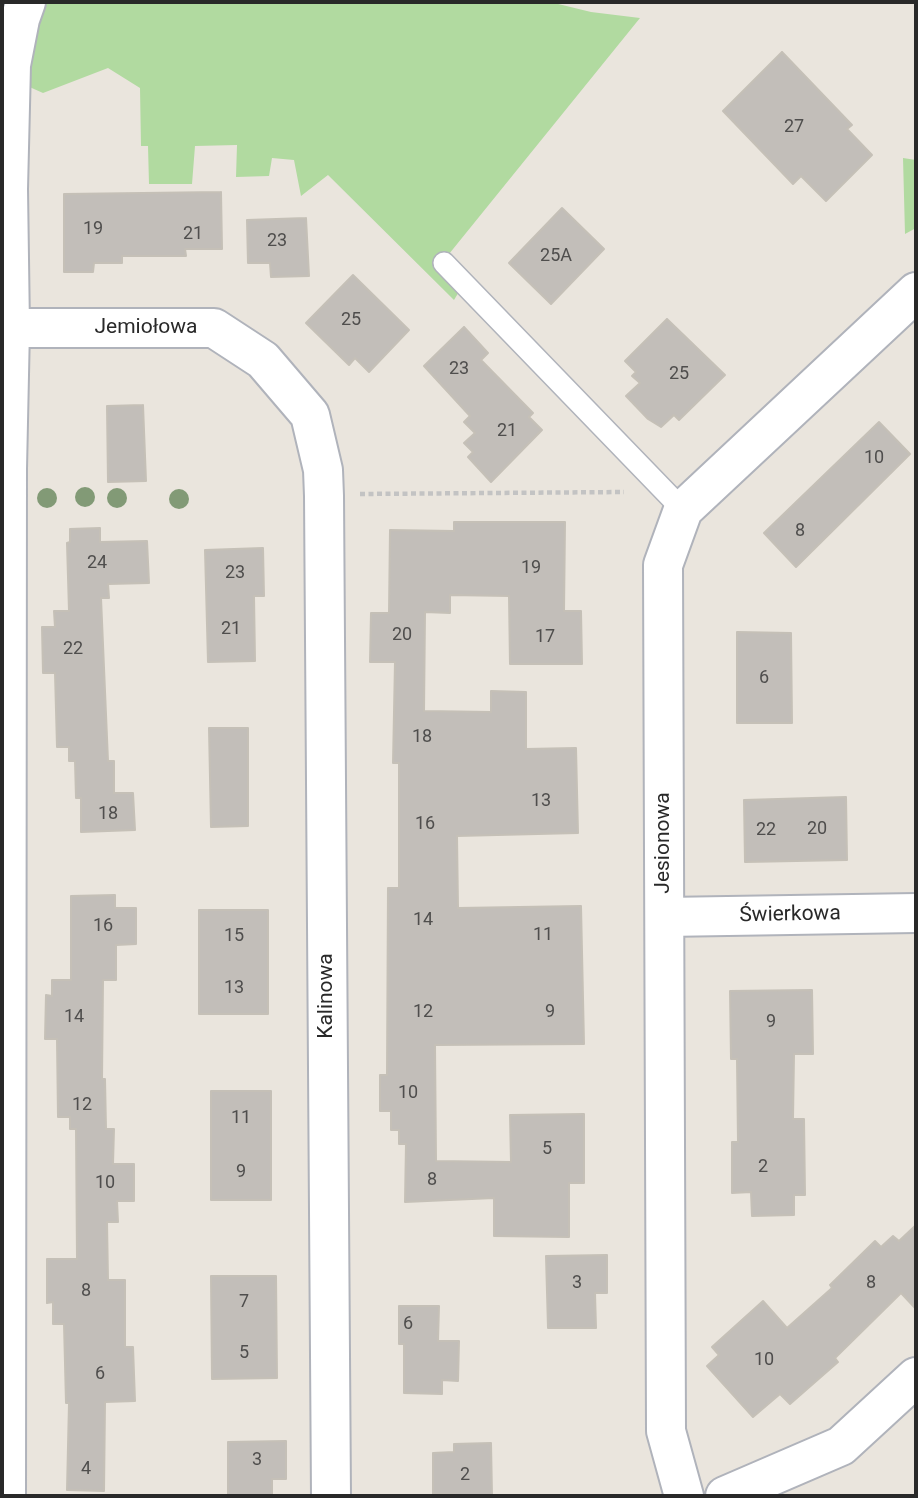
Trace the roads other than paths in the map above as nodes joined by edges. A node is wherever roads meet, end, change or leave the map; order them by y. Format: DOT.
graph roads {
  1 [pos="26,2"];
  2 [pos="5,186"];
  3 [pos="444,263"];
  4 [pos="916,292"];
  5 [pos="10,328"];
  6 [pos="4,469"];
  7 [pos="324,496"];
  8 [pos="675,501"];
  9 [pos="916,914"];
  10 [pos="665,917"];
  11 [pos="916,1377"];
  12 [pos="6,1496"];
  13 [pos="331,1496"];
  14 [pos="684,1496"];
  15 [pos="725,1496"];
  1 -- 2 [label="street"];
  2 -- 5 [label="street"];
  3 -- 8 [label="lane"];
  4 -- 8 [label="street, Jesionowa"];
  5 -- 6 [label="street"];
  5 -- 7 [label="street, Jemiołowa"];
  6 -- 12 [label="street"];
  7 -- 13 [label="street, Kalinowa"];
  8 -- 10 [label="street, Jesionowa"];
  9 -- 10 [label="street, Świerkowa"];
  10 -- 14 [label="street, Jesionowa"];
  11 -- 15 [label="street"];
}
